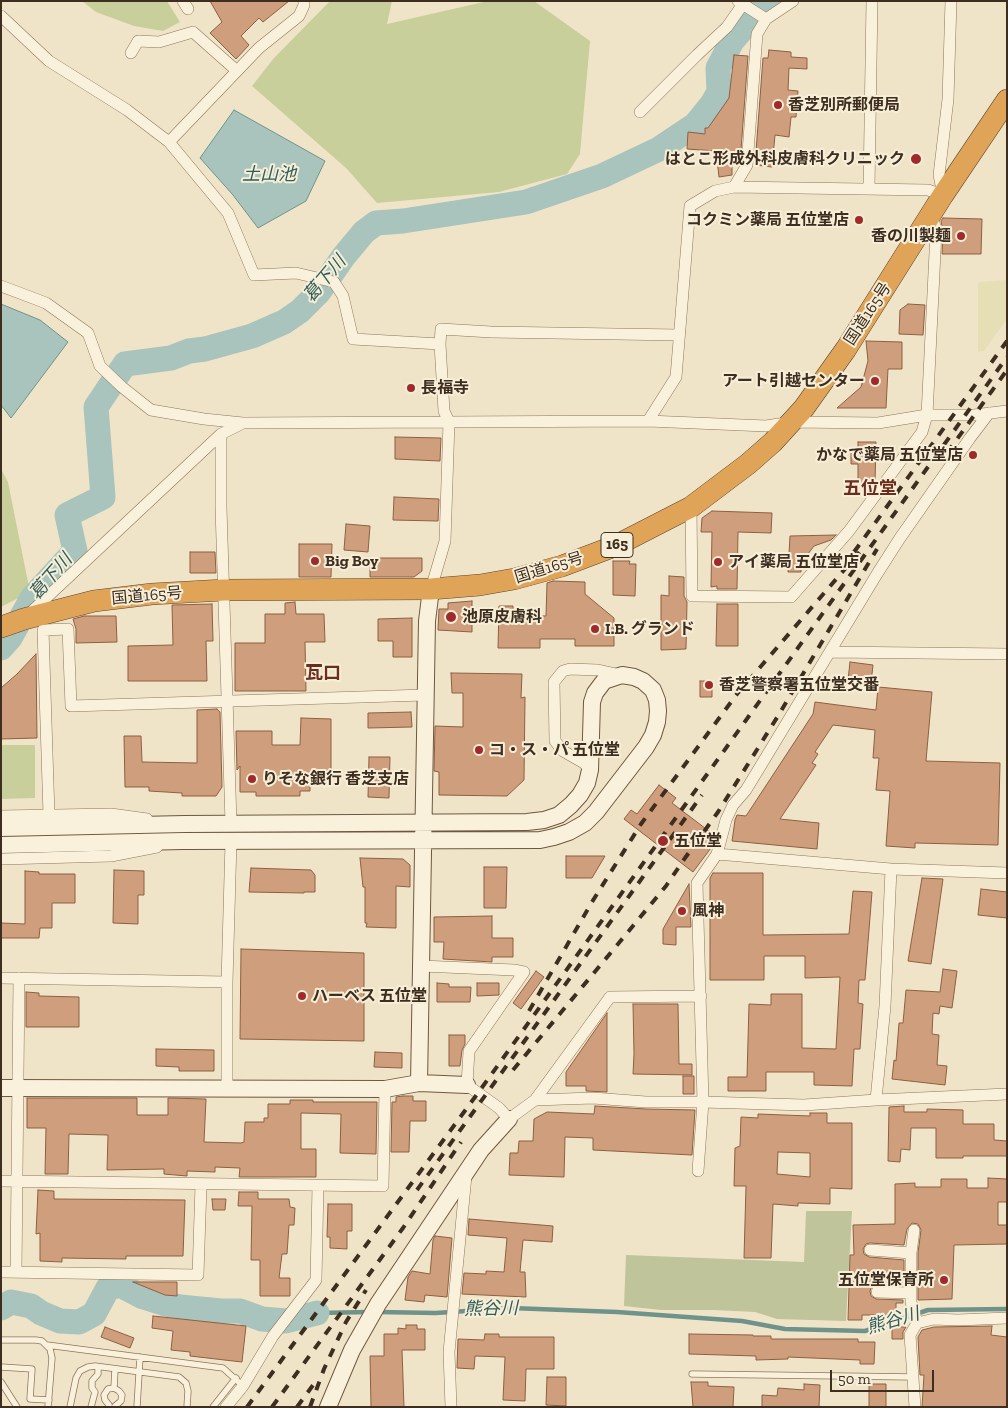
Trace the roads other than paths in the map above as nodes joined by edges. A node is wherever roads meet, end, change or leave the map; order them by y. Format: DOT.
graph roads {
  1 [pos="304,1"];
  2 [pos="794,1"];
  3 [pos="872,1"];
  4 [pos="951,1"];
  5 [pos="741,3"];
  6 [pos="1,16"];
  7 [pos="766,19"];
  8 [pos="131,53"];
  9 [pos="236,71"];
  10 [pos="1007,100"];
  11 [pos="640,112"];
  12 [pos="169,142"];
  13 [pos="734,187"];
  14 [pos="869,188"];
  15 [pos="943,195"];
  16 [pos="932,213"];
  17 [pos="1,286"];
  18 [pos="679,335"];
  19 [pos="440,344"];
  20 [pos="1007,411"];
  21 [pos="989,413"];
  22 [pos="927,415"];
  23 [pos="648,421"];
  24 [pos="243,422"];
  25 [pos="449,422"];
  26 [pos="792,422"];
  27 [pos="221,434"];
  28 [pos="691,507"];
  29 [pos="432,589"];
  30 [pos="224,590"];
  31 [pos="24,619"];
  32 [pos="1,627"];
  33 [pos="830,652"];
  34 [pos="1007,654"];
  35 [pos="622,675"];
  36 [pos="426,695"];
  37 [pos="227,700"];
  38 [pos="590,770"];
  39 [pos="49,815"];
  40 [pos="1,816"];
  41 [pos="423,822"];
  42 [pos="185,824"];
  43 [pos="231,824"];
  44 [pos="1,828"];
  45 [pos="423,840"];
  46 [pos="231,841"];
  47 [pos="183,842"];
  48 [pos="1,845"];
  49 [pos="717,854"];
  50 [pos="1,859"];
  51 [pos="891,869"];
  52 [pos="1007,873"];
  53 [pos="421,966"];
  54 [pos="1,978"];
  55 [pos="19,978"];
  56 [pos="227,982"];
  57 [pos="701,996"];
  58 [pos="419,1083"];
  59 [pos="467,1085"];
  60 [pos="1,1088"];
  61 [pos="18,1088"];
  62 [pos="385,1089"];
  63 [pos="226,1090"];
  64 [pos="1007,1094"];
  65 [pos="535,1100"];
  66 [pos="876,1100"];
  67 [pos="703,1102"];
  68 [pos="509,1119"];
  69 [pos="698,1171"];
  70 [pos="466,1174"];
  71 [pos="17,1181"];
  72 [pos="1,1182"];
  73 [pos="200,1184"];
  74 [pos="318,1186"];
  75 [pos="914,1230"];
  76 [pos="870,1250"];
  77 [pos="911,1253"];
  78 [pos="1,1272"];
  79 [pos="16,1272"];
  80 [pos="877,1292"];
  81 [pos="911,1298"];
  82 [pos="1007,1318"];
  83 [pos="917,1323"];
  84 [pos="2,1340"];
  85 [pos="47,1345"];
  86 [pos="1,1348"];
  87 [pos="140,1357"];
  88 [pos="1,1367"];
  89 [pos="98,1367"];
  90 [pos="115,1369"];
  91 [pos="140,1372"];
  92 [pos="692,1374"];
  93 [pos="914,1377"];
  94 [pos="1,1382"];
  95 [pos="240,1382"];
  96 [pos="114,1388"];
  97 [pos="49,1403"];
  98 [pos="111,1406"];
  99 [pos="17,1407"];
  100 [pos="70,1407"];
  101 [pos="91,1407"];
  102 [pos="137,1407"];
  103 [pos="187,1407"];
  104 [pos="213,1407"];
  105 [pos="226,1407"];
  106 [pos="328,1407"];
  107 [pos="451,1407"];
  108 [pos="916,1407"];
  1 -- 9 [label="street"];
  2 -- 7 [label="street"];
  3 -- 14 [label="street"];
  4 -- 15 [label="street"];
  5 -- 7 [label="street"];
  5 -- 11 [label="street"];
  6 -- 12 [label="street"];
  7 -- 13 [label="street"];
  8 -- 9 [label="street"];
  9 -- 12 [label="street"];
  10 -- 15 [label="highway, 国道165号 / 165"];
  12 -- 19 [label="street"];
  13 -- 14 [label="street"];
  13 -- 18 [label="street"];
  14 -- 15 [label="street"];
  15 -- 16 [label="highway, 国道165号 / 165"];
  16 -- 22 [label="street"];
  16 -- 26 [label="highway, 国道165号 / 165"];
  17 -- 24 [label="street"];
  18 -- 19 [label="street"];
  18 -- 23 [label="street"];
  19 -- 25 [label="street"];
  20 -- 21 [label="street"];
  21 -- 22 [label="street"];
  21 -- 33 [label="street"];
  22 -- 26 [label="street"];
  22 -- 28 [label="street"];
  23 -- 25 [label="street"];
  23 -- 26 [label="street"];
  24 -- 25 [label="street"];
  24 -- 27 [label="street"];
  25 -- 29 [label="street"];
  26 -- 28 [label="highway, 国道165号 / 165"];
  27 -- 30 [label="street"];
  27 -- 31 [label="street"];
  28 -- 29 [label="highway, 国道165号 / 165"];
  29 -- 30 [label="highway, 国道165号 / 165"];
  29 -- 36 [label="street"];
  30 -- 31 [label="highway, 国道165号 / 165"];
  30 -- 37 [label="street"];
  31 -- 32 [label="highway, 国道165号 / 165"];
  33 -- 34 [label="street"];
  33 -- 49 [label="street"];
  35 -- 38 [label="street"];
  35 -- 38 [label="street"];
  35 -- 45 [label="street"];
  36 -- 37 [label="street"];
  36 -- 41 [label="street"];
  37 -- 39 [label="street"];
  37 -- 43 [label="street"];
  38 -- 41 [label="street"];
  39 -- 40 [label="street"];
  39 -- 42 [label="street"];
  41 -- 43 [label="street"];
  41 -- 45 [label="street"];
  42 -- 43 [label="street"];
  42 -- 44 [label="street"];
  45 -- 46 [label="street"];
  45 -- 53 [label="street"];
  46 -- 47 [label="street"];
  46 -- 56 [label="street"];
  47 -- 48 [label="street"];
  47 -- 50 [label="street"];
  49 -- 51 [label="street"];
  49 -- 57 [label="street"];
  51 -- 52 [label="street"];
  51 -- 66 [label="street"];
  53 -- 58 [label="street"];
  53 -- 59 [label="street"];
  54 -- 55 [label="street"];
  55 -- 56 [label="street"];
  55 -- 61 [label="street"];
  56 -- 63 [label="street"];
  57 -- 65 [label="street"];
  57 -- 67 [label="street"];
  58 -- 59 [label="street"];
  58 -- 62 [label="street"];
  59 -- 68 [label="street"];
  60 -- 61 [label="street"];
  61 -- 63 [label="street"];
  61 -- 71 [label="street"];
  62 -- 63 [label="street"];
  62 -- 74 [label="street"];
  64 -- 66 [label="street"];
  65 -- 67 [label="street"];
  65 -- 68 [label="street"];
  66 -- 67 [label="street"];
  67 -- 69 [label="street"];
  68 -- 70 [label="street"];
  70 -- 106 [label="street"];
  70 -- 107 [label="street"];
  71 -- 72 [label="street"];
  71 -- 73 [label="street"];
  71 -- 79 [label="street"];
  73 -- 74 [label="street"];
  73 -- 79 [label="street"];
  74 -- 95 [label="street"];
  75 -- 77 [label="street"];
  76 -- 77 [label="street"];
  77 -- 81 [label="street"];
  78 -- 79 [label="street"];
  80 -- 81 [label="street"];
  81 -- 83 [label="street"];
  82 -- 83 [label="street"];
  83 -- 93 [label="street"];
  84 -- 85 [label="lane"];
  84 -- 86 [label="lane"];
  85 -- 87 [label="lane"];
  85 -- 97 [label="lane"];
  87 -- 91 [label="lane"];
  87 -- 95 [label="lane"];
  88 -- 97 [label="lane"];
  89 -- 90 [label="lane"];
  89 -- 100 [label="lane"];
  89 -- 101 [label="lane"];
  90 -- 91 [label="lane"];
  90 -- 96 [label="lane"];
  91 -- 102 [label="lane"];
  91 -- 103 [label="lane"];
  92 -- 93 [label="lane"];
  93 -- 108 [label="street"];
  94 -- 99 [label="lane"];
  95 -- 104 [label="lane"];
  95 -- 105 [label="street"];
  96 -- 98 [label="lane"];
  96 -- 98 [label="lane"];
}
